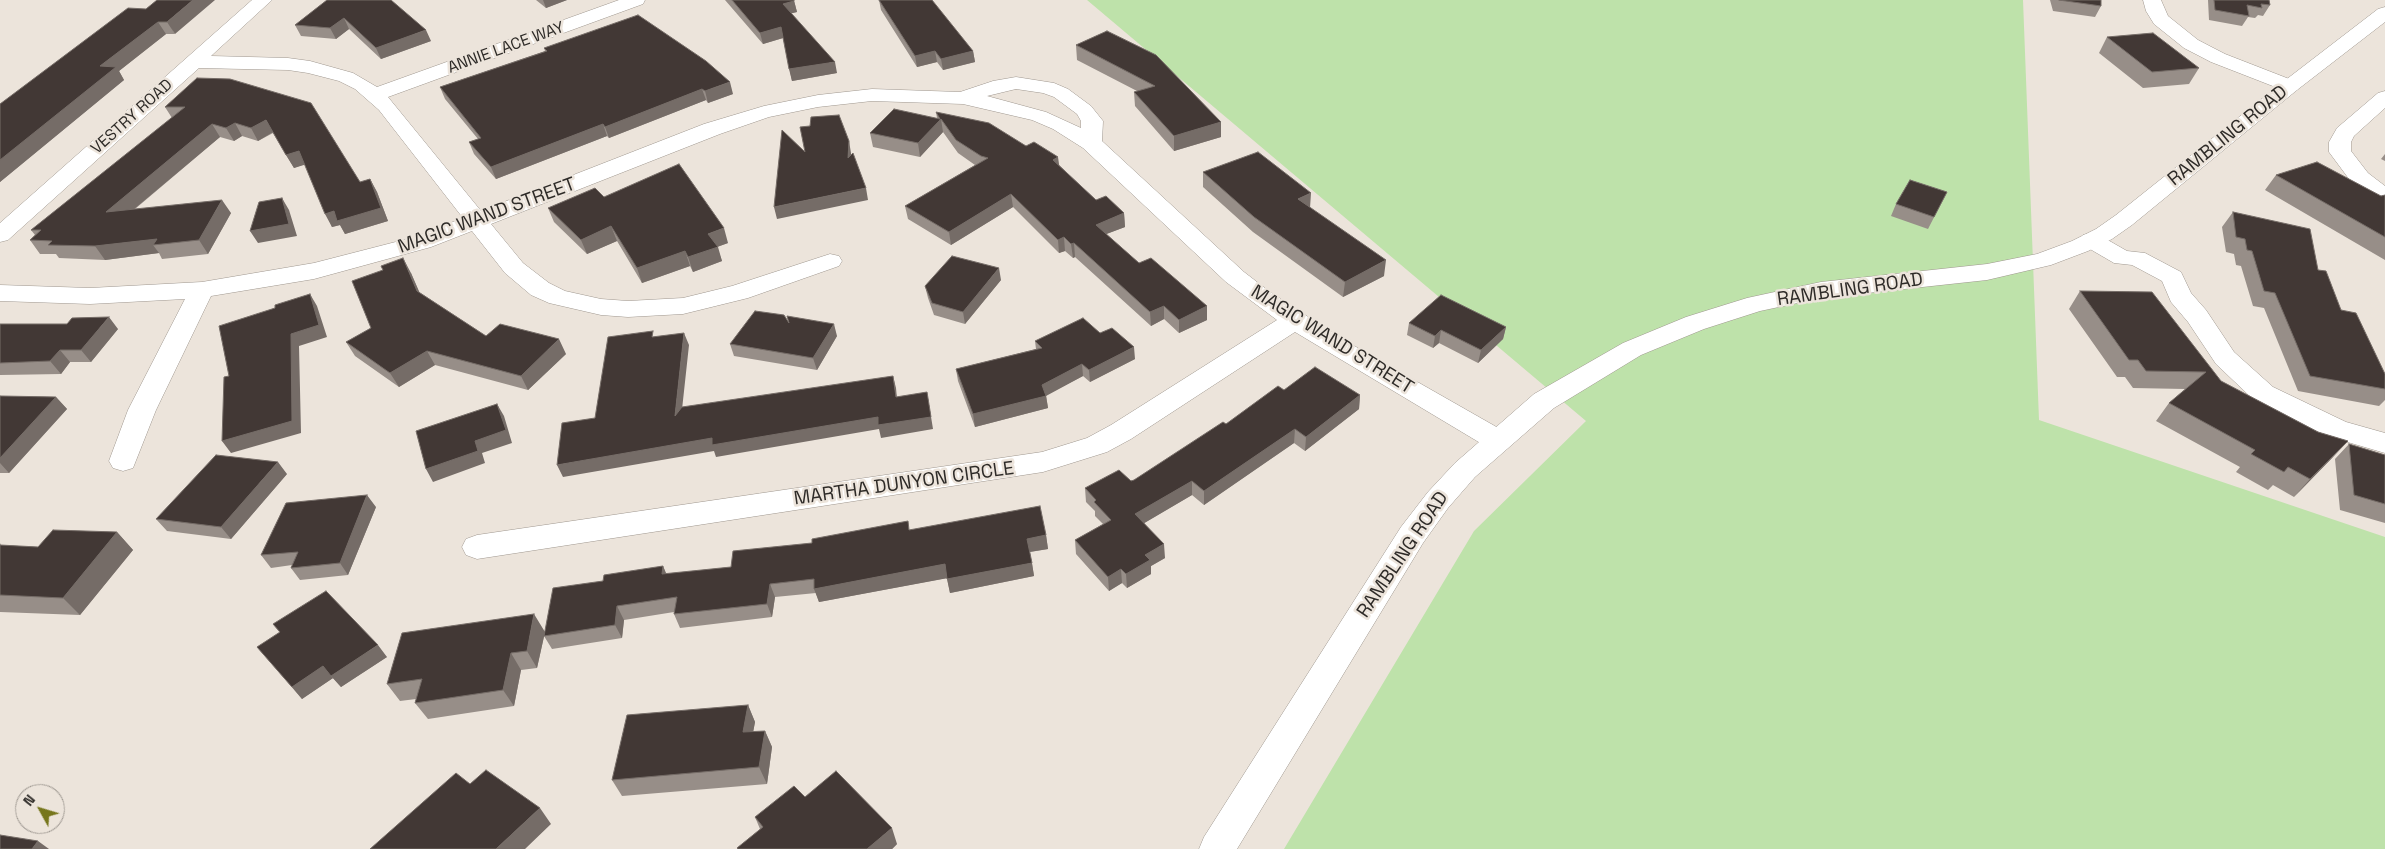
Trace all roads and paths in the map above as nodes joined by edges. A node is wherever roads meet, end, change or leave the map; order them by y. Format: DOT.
graph roads {
  1 [pos="263,0"];
  2 [pos="636,0"];
  3 [pos="2152,0"];
  4 [pos="2385,14"];
  5 [pos="193,62"];
  6 [pos="2290,86"];
  7 [pos="376,95"];
  8 [pos="2385,97"];
  9 [pos="2385,196"];
  10 [pos="477,222"];
  11 [pos="0,235"];
  12 [pos="2091,240"];
  13 [pos="830,261"];
  14 [pos="202,290"];
  15 [pos="0,293"];
  16 [pos="1294,321"];
  17 [pos="1497,440"];
  18 [pos="2385,443"];
  19 [pos="123,461"];
  20 [pos="477,547"];
  21 [pos="1217,849"];
  1 -- 5 [label="street, VESTRY ROAD"];
  2 -- 7 [label="street, ANNIE LACE WAY"];
  3 -- 6 [label="street"];
  4 -- 6 [label="street, RAMBLING ROAD"];
  5 -- 7 [label="street"];
  5 -- 11 [label="street, VESTRY ROAD"];
  6 -- 12 [label="street, RAMBLING ROAD"];
  7 -- 10 [label="street"];
  8 -- 9 [label="street"];
  10 -- 13 [label="street"];
  10 -- 14 [label="street, MAGIC WAND STREET"];
  10 -- 16 [label="street, MAGIC WAND STREET"];
  12 -- 17 [label="street, RAMBLING ROAD"];
  12 -- 18 [label="street"];
  14 -- 15 [label="street, MAGIC WAND STREET"];
  14 -- 19 [label="street"];
  16 -- 17 [label="street, MAGIC WAND STREET"];
  16 -- 20 [label="street, MARTHA DUNYON CIRCLE"];
  17 -- 21 [label="street, RAMBLING ROAD"];
}
